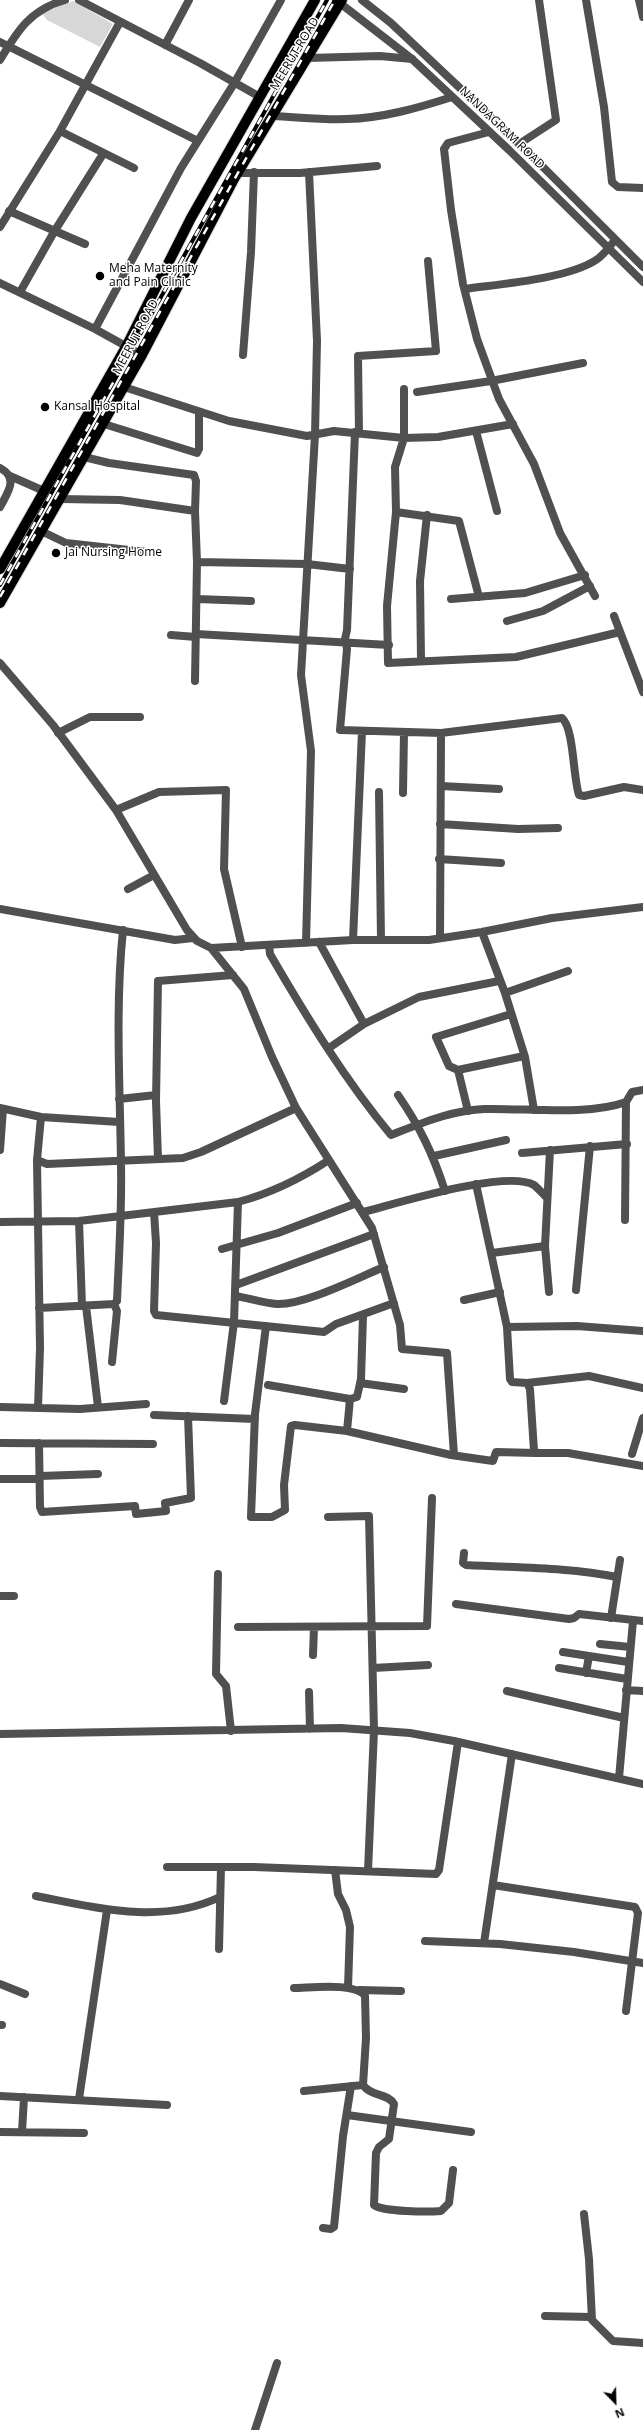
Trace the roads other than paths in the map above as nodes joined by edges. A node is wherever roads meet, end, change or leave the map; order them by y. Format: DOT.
graph roads {
  1 [pos="65,0"];
  2 [pos="79,0"];
  3 [pos="189,0"];
  4 [pos="281,0"];
  5 [pos="315,0"];
  6 [pos="362,0"];
  7 [pos="540,0"];
  8 [pos="586,0"];
  9 [pos="640,0"];
  10 [pos="339,1"];
  11 [pos="643,17"];
  12 [pos="120,22"];
  13 [pos="0,42"];
  14 [pos="165,45"];
  15 [pos="8,46"];
  16 [pos="308,58"];
  17 [pos="412,59"];
  18 [pos="0,60"];
  19 [pos="236,82"];
  20 [pos="86,86"];
  21 [pos="260,97"];
  22 [pos="452,97"];
  23 [pos="273,116"];
  24 [pos="60,131"];
  25 [pos="489,132"];
  26 [pos="198,141"];
  27 [pos="519,144"];
  28 [pos="103,154"];
  29 [pos="377,166"];
  30 [pos="134,168"];
  31 [pos="254,172"];
  32 [pos="309,172"];
  33 [pos="239,173"];
  34 [pos="643,188"];
  35 [pos="9,211"];
  36 [pos="0,227"];
  37 [pos="54,232"];
  38 [pos="615,240"];
  39 [pos="85,244"];
  40 [pos="608,248"];
  41 [pos="428,261"];
  42 [pos="643,267"];
  43 [pos="641,278"];
  44 [pos="0,283"];
  45 [pos="465,289"];
  46 [pos="20,292"];
  47 [pos="95,329"];
  48 [pos="126,347"];
  49 [pos="142,355"];
  50 [pos="243,355"];
  51 [pos="583,363"];
  52 [pos="491,381"];
  53 [pos="124,388"];
  54 [pos="404,389"];
  55 [pos="417,392"];
  56 [pos="199,412"];
  57 [pos="104,424"];
  58 [pos="513,424"];
  59 [pos="476,430"];
  60 [pos="357,433"];
  61 [pos="316,435"];
  62 [pos="404,438"];
  63 [pos="84,457"];
  64 [pos="0,468"];
  65 [pos="10,476"];
  66 [pos="44,491"];
  67 [pos="60,499"];
  68 [pos="0,507"];
  69 [pos="195,511"];
  70 [pos="497,511"];
  71 [pos="396,512"];
  72 [pos="426,515"];
  73 [pos="41,532"];
  74 [pos="147,552"];
  75 [pos="197,562"];
  76 [pos="307,564"];
  77 [pos="0,568"];
  78 [pos="350,569"];
  79 [pos="585,575"];
  80 [pos="590,586"];
  81 [pos="595,596"];
  82 [pos="479,597"];
  83 [pos="197,599"];
  84 [pos="451,599"];
  85 [pos="251,601"];
  86 [pos="0,603"];
  87 [pos="614,616"];
  88 [pos="506,621"];
  89 [pos="620,632"];
  90 [pos="171,635"];
  91 [pos="196,636"];
  92 [pos="301,640"];
  93 [pos="346,643"];
  94 [pos="389,644"];
  95 [pos="421,660"];
  96 [pos="0,663"];
  97 [pos="195,680"];
  98 [pos="643,692"];
  99 [pos="140,717"];
  100 [pos="362,731"];
  101 [pos="58,732"];
  102 [pos="404,732"];
  103 [pos="441,732"];
  104 [pos="441,786"];
  105 [pos="498,789"];
  106 [pos="643,790"];
  107 [pos="380,792"];
  108 [pos="403,793"];
  109 [pos="116,810"];
  110 [pos="440,824"];
  111 [pos="558,828"];
  112 [pos="439,859"];
  113 [pos="501,863"];
  114 [pos="154,875"];
  115 [pos="128,889"];
  116 [pos="643,907"];
  117 [pos="0,909"];
  118 [pos="123,930"];
  119 [pos="482,932"];
  120 [pos="193,938"];
  121 [pos="440,938"];
  122 [pos="353,940"];
  123 [pos="381,940"];
  124 [pos="319,942"];
  125 [pos="306,943"];
  126 [pos="269,945"];
  127 [pos="242,947"];
  128 [pos="211,948"];
  129 [pos="568,971"];
  130 [pos="233,975"];
  131 [pos="499,981"];
  132 [pos="505,993"];
  133 [pos="511,1014"];
  134 [pos="364,1024"];
  135 [pos="329,1048"];
  136 [pos="524,1056"];
  137 [pos="458,1070"];
  138 [pos="643,1090"];
  139 [pos="156,1095"];
  140 [pos="398,1095"];
  141 [pos="119,1099"];
  142 [pos="626,1102"];
  143 [pos="296,1108"];
  144 [pos="2,1109"];
  145 [pos="534,1110"];
  146 [pos="468,1111"];
  147 [pos="41,1117"];
  148 [pos="119,1122"];
  149 [pos="418,1125"];
  150 [pos="506,1140"];
  151 [pos="627,1144"];
  152 [pos="590,1146"];
  153 [pos="0,1150"];
  154 [pos="550,1150"];
  155 [pos="522,1153"];
  156 [pos="434,1156"];
  157 [pos="158,1159"];
  158 [pos="37,1160"];
  159 [pos="329,1160"];
  160 [pos="121,1161"];
  161 [pos="476,1184"];
  162 [pos="445,1191"];
  163 [pos="547,1198"];
  164 [pos="238,1202"];
  165 [pos="357,1203"];
  166 [pos="154,1212"];
  167 [pos="363,1212"];
  168 [pos="122,1216"];
  169 [pos="625,1220"];
  170 [pos="79,1221"];
  171 [pos="0,1222"];
  172 [pos="38,1223"];
  173 [pos="374,1234"];
  174 [pos="235,1245"];
  175 [pos="545,1246"];
  176 [pos="222,1249"];
  177 [pos="492,1253"];
  178 [pos="384,1267"];
  179 [pos="236,1285"];
  180 [pos="576,1290"];
  181 [pos="500,1292"];
  182 [pos="548,1292"];
  183 [pos="235,1296"];
  184 [pos="464,1300"];
  185 [pos="394,1303"];
  186 [pos="114,1304"];
  187 [pos="84,1306"];
  188 [pos="39,1308"];
  189 [pos="363,1316"];
  190 [pos="234,1322"];
  191 [pos="266,1326"];
  192 [pos="507,1327"];
  193 [pos="643,1331"];
  194 [pos="112,1362"];
  195 [pos="360,1383"];
  196 [pos="527,1383"];
  197 [pos="268,1385"];
  198 [pos="643,1388"];
  199 [pos="404,1389"];
  200 [pos="350,1399"];
  201 [pos="224,1401"];
  202 [pos="146,1404"];
  203 [pos="0,1407"];
  204 [pos="98,1407"];
  205 [pos="38,1408"];
  206 [pos="154,1414"];
  207 [pos="188,1416"];
  208 [pos="643,1418"];
  209 [pos="255,1419"];
  210 [pos="642,1430"];
  211 [pos="347,1431"];
  212 [pos="0,1443"];
  213 [pos="39,1443"];
  214 [pos="153,1444"];
  215 [pos="536,1452"];
  216 [pos="632,1454"];
  217 [pos="454,1456"];
  218 [pos="643,1466"];
  219 [pos="98,1474"];
  220 [pos="40,1477"];
  221 [pos="0,1479"];
  222 [pos="432,1498"];
  223 [pos="328,1517"];
  224 [pos="464,1553"];
  225 [pos="620,1560"];
  226 [pos="218,1574"];
  227 [pos="617,1577"];
  228 [pos="0,1596"];
  229 [pos="14,1596"];
  230 [pos="456,1604"];
  231 [pos="610,1618"];
  232 [pos="632,1621"];
  233 [pos="643,1621"];
  234 [pos="238,1627"];
  235 [pos="314,1627"];
  236 [pos="372,1627"];
  237 [pos="600,1644"];
  238 [pos="630,1647"];
  239 [pos="563,1652"];
  240 [pos="313,1655"];
  241 [pos="589,1656"];
  242 [pos="628,1662"];
  243 [pos="428,1665"];
  244 [pos="373,1668"];
  245 [pos="559,1668"];
  246 [pos="586,1673"];
  247 [pos="627,1679"];
  248 [pos="626,1690"];
  249 [pos="507,1691"];
  250 [pos="643,1691"];
  251 [pos="309,1692"];
  252 [pos="624,1718"];
  253 [pos="310,1729"];
  254 [pos="374,1730"];
  255 [pos="231,1731"];
  256 [pos="0,1734"];
  257 [pos="458,1742"];
  258 [pos="512,1754"];
  259 [pos="618,1778"];
  260 [pos="643,1784"];
  261 [pos="167,1867"];
  262 [pos="221,1867"];
  263 [pos="335,1870"];
  264 [pos="368,1871"];
  265 [pos="493,1885"];
  266 [pos="36,1896"];
  267 [pos="220,1897"];
  268 [pos="107,1910"];
  269 [pos="426,1941"];
  270 [pos="484,1944"];
  271 [pos="219,1949"];
  272 [pos="633,1962"];
  273 [pos="643,1963"];
  274 [pos="0,1984"];
  275 [pos="294,1988"];
  276 [pos="348,1988"];
  277 [pos="359,1990"];
  278 [pos="401,1990"];
  279 [pos="26,1994"];
  280 [pos="626,2012"];
  281 [pos="364,2085"];
  282 [pos="351,2086"];
  283 [pos="304,2091"];
  284 [pos="0,2096"];
  285 [pos="24,2097"];
  286 [pos="79,2099"];
  287 [pos="167,2105"];
  288 [pos="347,2115"];
  289 [pos="393,2121"];
  290 [pos="0,2132"];
  291 [pos="22,2132"];
  292 [pos="471,2132"];
  293 [pos="84,2133"];
  294 [pos="453,2170"];
  295 [pos="584,2214"];
  296 [pos="323,2228"];
  297 [pos="545,2316"];
  298 [pos="591,2317"];
  299 [pos="643,2343"];
  300 [pos="277,2363"];
  301 [pos="255,2430"];
  1 -- 15 [label="street"];
  2 -- 12 [label="street"];
  3 -- 14 [label="street"];
  4 -- 19 [label="street"];
  5 -- 21 [label="main road, MEERUT ROAD"];
  6 -- 27 [label="street, NANDAGRAM ROAD"];
  7 -- 27 [label="street"];
  8 -- 34 [label="street"];
  9 -- 11 [label="street"];
  10 -- 16 [label="main road, MEERUT ROAD"];
  10 -- 17 [label="street, NANDAGRAM ROAD"];
  12 -- 14 [label="street"];
  12 -- 20 [label="street"];
  13 -- 15 [label="street"];
  14 -- 19 [label="street"];
  15 -- 18 [label="street"];
  15 -- 20 [label="street"];
  16 -- 17 [label="street"];
  16 -- 23 [label="main road, MEERUT ROAD"];
  17 -- 22 [label="street, NANDAGRAM ROAD"];
  19 -- 21 [label="street"];
  19 -- 26 [label="street"];
  20 -- 24 [label="street"];
  20 -- 26 [label="street"];
  21 -- 48 [label="main road, MEERUT ROAD"];
  22 -- 23 [label="street"];
  22 -- 25 [label="street, NANDAGRAM ROAD"];
  23 -- 33 [label="main road, MEERUT ROAD"];
  24 -- 28 [label="street"];
  24 -- 35 [label="street"];
  25 -- 40 [label="street, NANDAGRAM ROAD"];
  25 -- 45 [label="street"];
  26 -- 47 [label="street"];
  27 -- 38 [label="street, NANDAGRAM ROAD"];
  28 -- 30 [label="street"];
  28 -- 37 [label="street"];
  29 -- 32 [label="street"];
  31 -- 32 [label="street"];
  31 -- 33 [label="street"];
  31 -- 50 [label="street"];
  32 -- 61 [label="street"];
  33 -- 49 [label="main road, MEERUT ROAD"];
  35 -- 36 [label="street"];
  35 -- 37 [label="street"];
  37 -- 39 [label="street"];
  37 -- 46 [label="street"];
  38 -- 40 [label="street"];
  38 -- 42 [label="street, NANDAGRAM ROAD"];
  40 -- 43 [label="street, NANDAGRAM ROAD"];
  40 -- 45 [label="street"];
  41 -- 60 [label="street"];
  44 -- 46 [label="street"];
  45 -- 52 [label="street"];
  46 -- 47 [label="street"];
  47 -- 48 [label="street"];
  48 -- 49 [label="street"];
  48 -- 66 [label="main road, MEERUT ROAD"];
  49 -- 53 [label="main road, MEERUT ROAD"];
  51 -- 52 [label="street"];
  52 -- 55 [label="street"];
  52 -- 58 [label="street"];
  53 -- 56 [label="street"];
  53 -- 57 [label="main road, MEERUT ROAD"];
  54 -- 62 [label="street"];
  56 -- 57 [label="street"];
  56 -- 61 [label="street"];
  57 -- 63 [label="main road, MEERUT ROAD"];
  58 -- 59 [label="street"];
  58 -- 79 [label="street"];
  59 -- 62 [label="street"];
  59 -- 70 [label="street"];
  60 -- 61 [label="street"];
  60 -- 62 [label="street"];
  60 -- 78 [label="street"];
  61 -- 76 [label="street"];
  62 -- 71 [label="street"];
  63 -- 67 [label="main road, MEERUT ROAD"];
  63 -- 69 [label="street"];
  64 -- 65 [label="street"];
  65 -- 66 [label="street"];
  65 -- 68 [label="street"];
  66 -- 77 [label="main road, MEERUT ROAD"];
  67 -- 69 [label="street"];
  67 -- 73 [label="main road, MEERUT ROAD"];
  69 -- 75 [label="street"];
  71 -- 72 [label="street"];
  71 -- 94 [label="street"];
  72 -- 82 [label="street"];
  72 -- 95 [label="street"];
  73 -- 74 [label="street"];
  73 -- 86 [label="main road, MEERUT ROAD"];
  75 -- 76 [label="street"];
  75 -- 83 [label="street"];
  76 -- 78 [label="street"];
  76 -- 92 [label="street"];
  78 -- 93 [label="street"];
  79 -- 80 [label="street"];
  79 -- 82 [label="street"];
  80 -- 81 [label="street"];
  80 -- 88 [label="street"];
  82 -- 84 [label="street"];
  83 -- 85 [label="street"];
  83 -- 91 [label="street"];
  87 -- 89 [label="street"];
  89 -- 95 [label="street"];
  89 -- 98 [label="street"];
  90 -- 91 [label="street"];
  91 -- 92 [label="street"];
  91 -- 97 [label="street"];
  92 -- 93 [label="street"];
  92 -- 125 [label="street"];
  93 -- 94 [label="street"];
  93 -- 100 [label="street"];
  94 -- 95 [label="street"];
  96 -- 101 [label="street"];
  99 -- 101 [label="street"];
  100 -- 102 [label="street"];
  100 -- 122 [label="street"];
  101 -- 109 [label="street"];
  102 -- 103 [label="street"];
  102 -- 108 [label="street"];
  103 -- 104 [label="street"];
  103 -- 106 [label="street"];
  104 -- 105 [label="street"];
  104 -- 110 [label="street"];
  107 -- 123 [label="street"];
  109 -- 114 [label="street"];
  109 -- 127 [label="street"];
  110 -- 111 [label="street"];
  110 -- 112 [label="street"];
  112 -- 113 [label="street"];
  112 -- 121 [label="street"];
  114 -- 115 [label="street"];
  114 -- 120 [label="street"];
  116 -- 119 [label="street"];
  117 -- 118 [label="street"];
  118 -- 120 [label="street"];
  118 -- 141 [label="street"];
  119 -- 121 [label="street"];
  119 -- 131 [label="street"];
  120 -- 128 [label="street"];
  121 -- 123 [label="street"];
  122 -- 123 [label="street"];
  122 -- 124 [label="street"];
  124 -- 125 [label="street"];
  124 -- 134 [label="street"];
  125 -- 126 [label="street"];
  126 -- 127 [label="street"];
  126 -- 135 [label="street"];
  127 -- 128 [label="street"];
  128 -- 130 [label="street"];
  129 -- 132 [label="street"];
  130 -- 139 [label="street"];
  130 -- 143 [label="street"];
  131 -- 132 [label="street"];
  131 -- 134 [label="street"];
  132 -- 133 [label="street"];
  133 -- 136 [label="street"];
  133 -- 137 [label="street"];
  134 -- 135 [label="street"];
  135 -- 149 [label="street"];
  136 -- 137 [label="street"];
  136 -- 145 [label="street"];
  137 -- 146 [label="street"];
  138 -- 142 [label="street"];
  139 -- 141 [label="street"];
  139 -- 157 [label="street"];
  140 -- 149 [label="street"];
  141 -- 148 [label="street"];
  142 -- 145 [label="street"];
  142 -- 151 [label="street"];
  143 -- 157 [label="street"];
  143 -- 159 [label="street"];
  144 -- 147 [label="street"];
  144 -- 153 [label="street"];
  145 -- 146 [label="street"];
  146 -- 149 [label="street"];
  147 -- 148 [label="street"];
  147 -- 158 [label="street"];
  148 -- 160 [label="street"];
  149 -- 156 [label="street"];
  150 -- 156 [label="street"];
  151 -- 152 [label="street"];
  151 -- 169 [label="street"];
  152 -- 154 [label="street"];
  152 -- 180 [label="street"];
  154 -- 155 [label="street"];
  154 -- 163 [label="street"];
  156 -- 162 [label="street"];
  157 -- 160 [label="street"];
  158 -- 160 [label="street"];
  158 -- 172 [label="street"];
  159 -- 164 [label="street"];
  159 -- 165 [label="street"];
  160 -- 168 [label="street"];
  161 -- 162 [label="street"];
  161 -- 163 [label="street"];
  161 -- 177 [label="street"];
  162 -- 167 [label="street"];
  163 -- 175 [label="street"];
  164 -- 166 [label="street"];
  164 -- 174 [label="street"];
  165 -- 167 [label="street"];
  165 -- 174 [label="street"];
  166 -- 168 [label="street"];
  166 -- 190 [label="street"];
  167 -- 173 [label="street"];
  168 -- 170 [label="street"];
  168 -- 186 [label="street"];
  170 -- 172 [label="street"];
  170 -- 187 [label="street"];
  171 -- 172 [label="street"];
  172 -- 188 [label="street"];
  173 -- 178 [label="street"];
  173 -- 179 [label="street"];
  174 -- 176 [label="street"];
  174 -- 179 [label="street"];
  175 -- 177 [label="street"];
  175 -- 182 [label="street"];
  177 -- 181 [label="street"];
  178 -- 183 [label="street"];
  178 -- 185 [label="street"];
  179 -- 183 [label="street"];
  181 -- 184 [label="street"];
  181 -- 192 [label="street"];
  183 -- 190 [label="street"];
  185 -- 189 [label="street"];
  185 -- 217 [label="street"];
  186 -- 187 [label="street"];
  186 -- 194 [label="street"];
  187 -- 188 [label="street"];
  187 -- 204 [label="street"];
  188 -- 205 [label="street"];
  189 -- 191 [label="street"];
  189 -- 195 [label="street"];
  190 -- 191 [label="street"];
  190 -- 201 [label="street"];
  191 -- 209 [label="street"];
  192 -- 193 [label="street"];
  192 -- 196 [label="street"];
  195 -- 199 [label="street"];
  195 -- 200 [label="street"];
  196 -- 198 [label="street"];
  196 -- 215 [label="street"];
  197 -- 200 [label="street"];
  200 -- 211 [label="street"];
  202 -- 204 [label="street"];
  203 -- 205 [label="street"];
  204 -- 205 [label="street"];
  206 -- 207 [label="street"];
  207 -- 209 [label="street"];
  207 -- 220 [label="street"];
  208 -- 210 [label="street"];
  209 -- 211 [label="street"];
  210 -- 216 [label="street"];
  211 -- 217 [label="street"];
  212 -- 213 [label="street"];
  213 -- 214 [label="street"];
  213 -- 220 [label="street"];
  215 -- 217 [label="street"];
  215 -- 218 [label="street"];
  219 -- 220 [label="street"];
  220 -- 221 [label="street"];
  222 -- 236 [label="street"];
  223 -- 236 [label="street"];
  224 -- 227 [label="street"];
  225 -- 227 [label="street"];
  226 -- 255 [label="street"];
  227 -- 231 [label="street"];
  228 -- 229 [label="street"];
  230 -- 231 [label="street"];
  231 -- 232 [label="street"];
  232 -- 233 [label="street"];
  232 -- 238 [label="street"];
  234 -- 235 [label="street"];
  235 -- 236 [label="street"];
  235 -- 240 [label="street"];
  236 -- 244 [label="street"];
  237 -- 238 [label="street"];
  238 -- 242 [label="street"];
  239 -- 241 [label="street"];
  241 -- 242 [label="street"];
  241 -- 246 [label="street"];
  242 -- 247 [label="street"];
  243 -- 244 [label="street"];
  244 -- 254 [label="street"];
  245 -- 246 [label="street"];
  246 -- 247 [label="street"];
  247 -- 248 [label="street"];
  248 -- 250 [label="street"];
  248 -- 252 [label="street"];
  249 -- 252 [label="street"];
  251 -- 253 [label="street"];
  252 -- 259 [label="street"];
  253 -- 254 [label="street"];
  253 -- 255 [label="street"];
  254 -- 257 [label="street"];
  254 -- 264 [label="street"];
  255 -- 256 [label="street"];
  257 -- 258 [label="street"];
  257 -- 264 [label="street"];
  258 -- 259 [label="street"];
  258 -- 265 [label="street"];
  259 -- 260 [label="street"];
  261 -- 262 [label="street"];
  262 -- 263 [label="street"];
  262 -- 267 [label="street"];
  263 -- 264 [label="street"];
  263 -- 276 [label="street"];
  265 -- 270 [label="street"];
  265 -- 272 [label="street"];
  266 -- 268 [label="street"];
  267 -- 268 [label="street"];
  267 -- 271 [label="street"];
  268 -- 286 [label="street"];
  269 -- 270 [label="street"];
  270 -- 272 [label="street"];
  272 -- 273 [label="street"];
  272 -- 280 [label="street"];
  274 -- 279 [label="street"];
  275 -- 276 [label="street"];
  276 -- 277 [label="street"];
  277 -- 278 [label="street"];
  277 -- 281 [label="street"];
  281 -- 282 [label="street"];
  281 -- 289 [label="street"];
  282 -- 283 [label="street"];
  282 -- 288 [label="street"];
  284 -- 285 [label="street"];
  285 -- 286 [label="street"];
  285 -- 291 [label="street"];
  286 -- 287 [label="street"];
  288 -- 289 [label="street"];
  288 -- 296 [label="street"];
  289 -- 292 [label="street"];
  289 -- 294 [label="street"];
  290 -- 291 [label="street"];
  291 -- 293 [label="street"];
  295 -- 298 [label="street"];
  297 -- 298 [label="street"];
  298 -- 299 [label="street"];
  300 -- 301 [label="street"];
}
